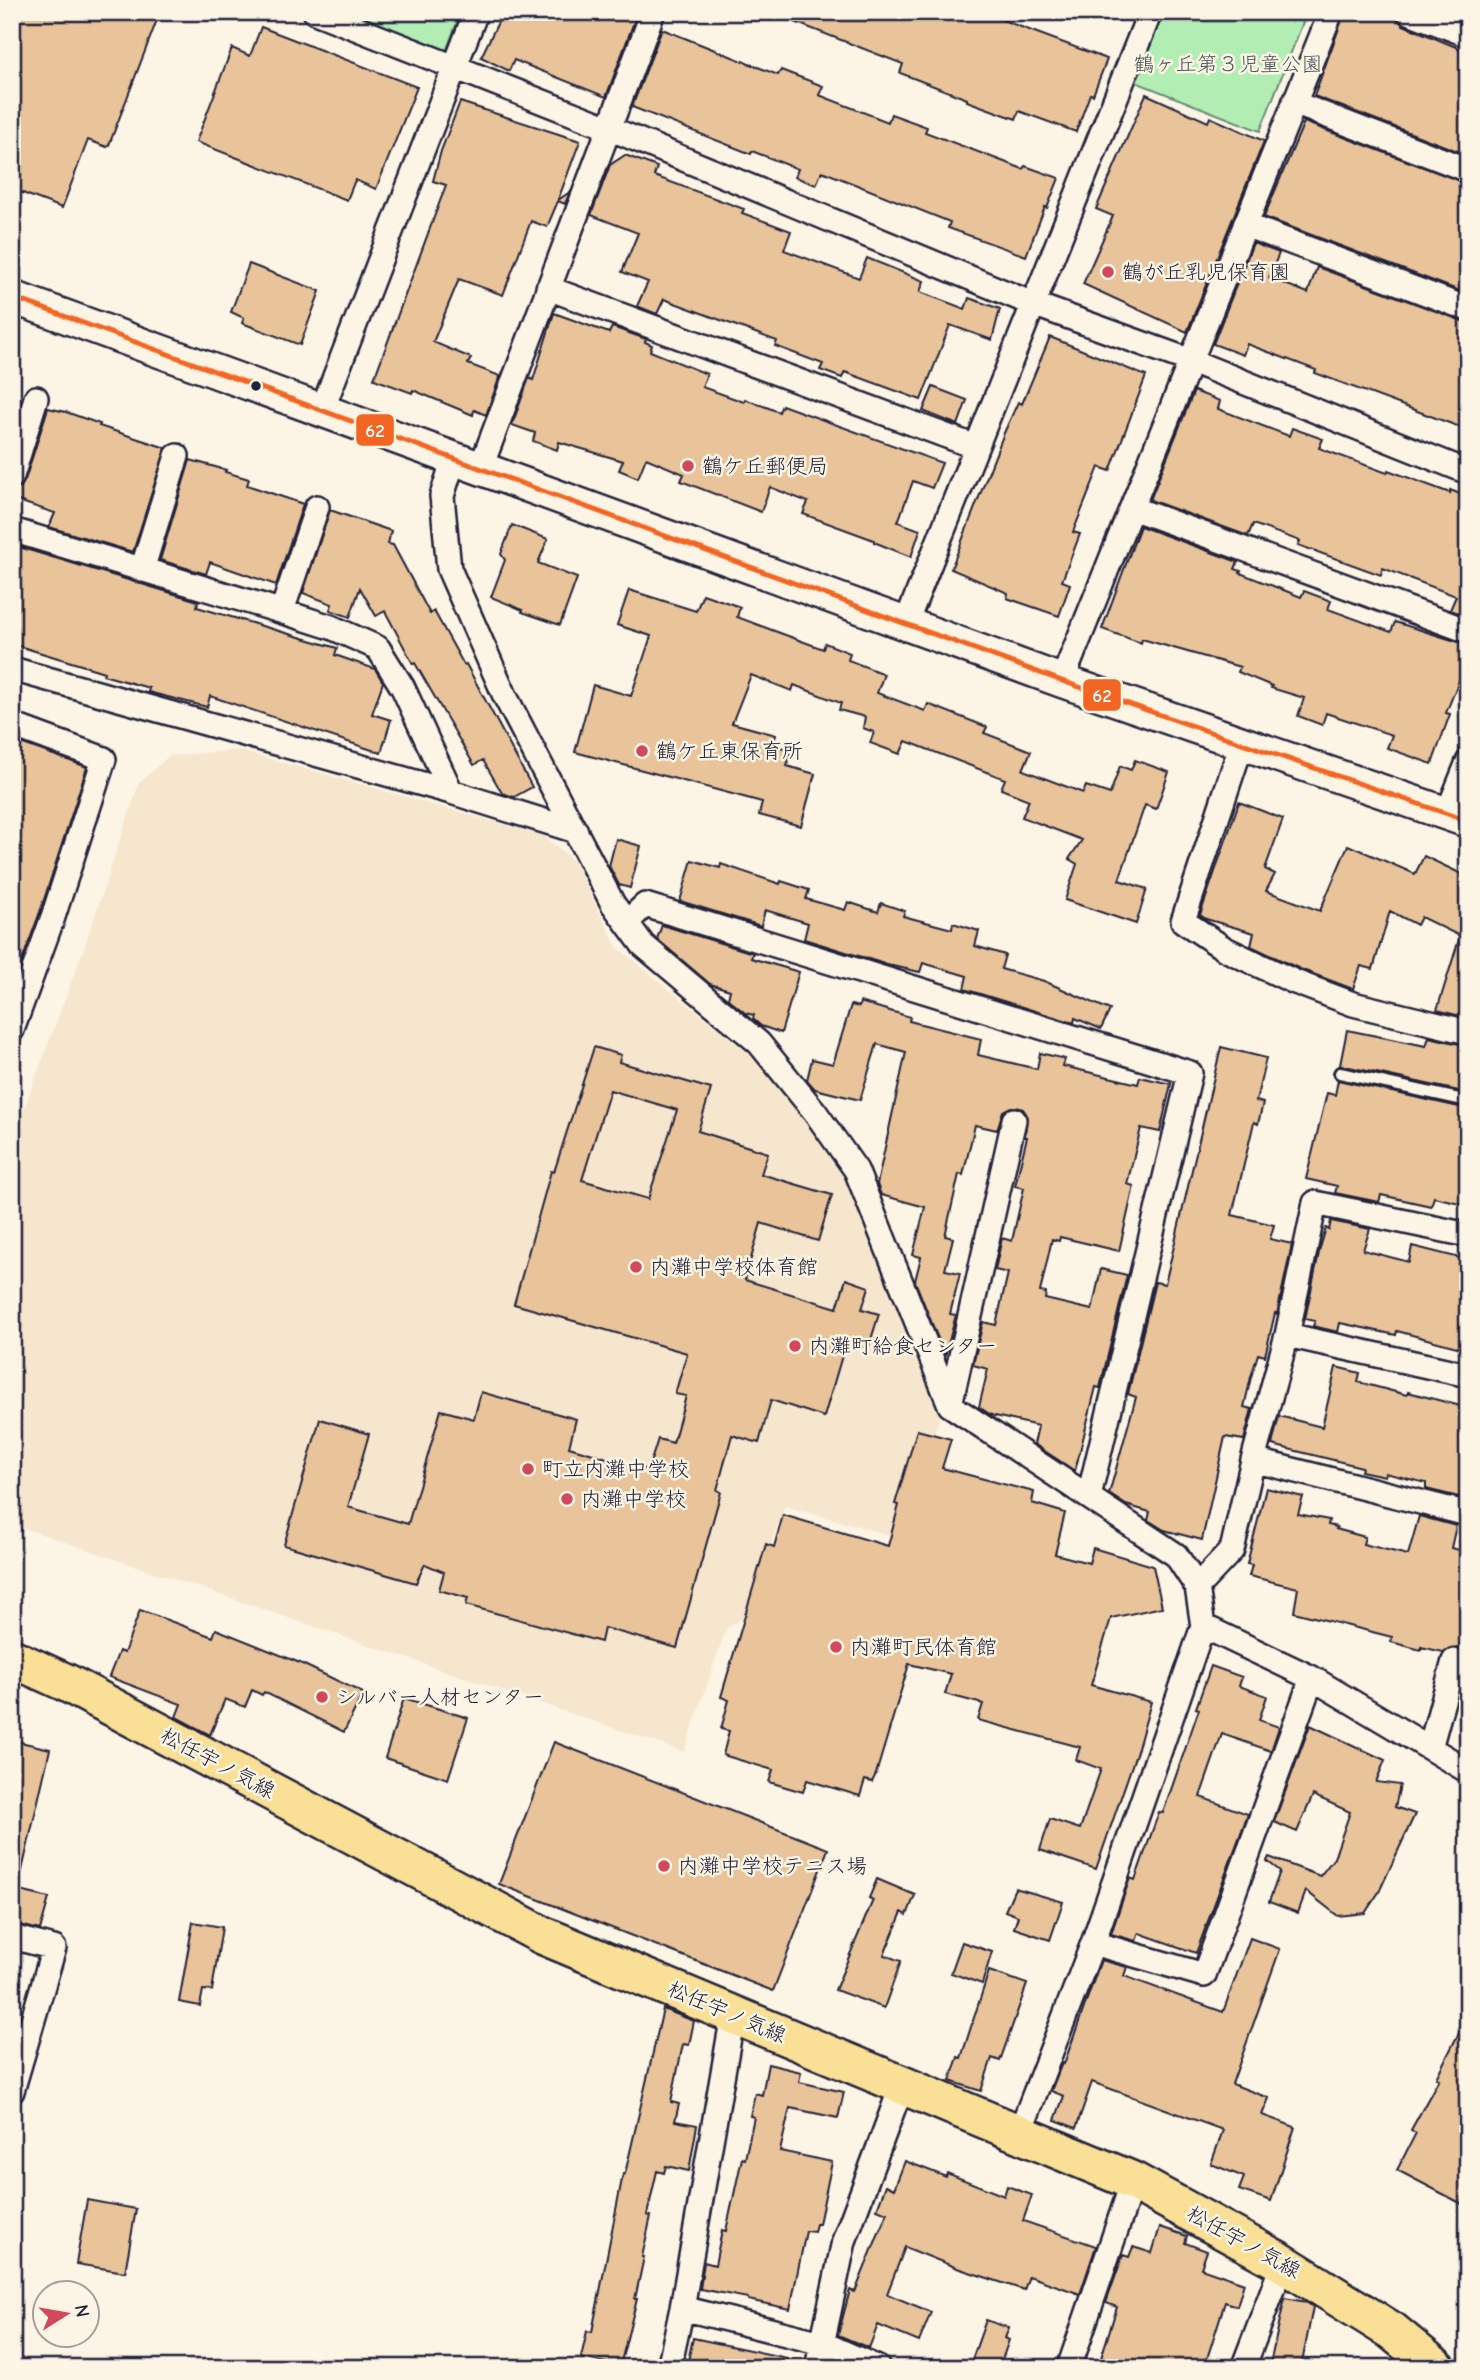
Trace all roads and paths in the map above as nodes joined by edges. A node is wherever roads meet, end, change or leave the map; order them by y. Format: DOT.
graph roads {
  1 [pos="315,12"];
  2 [pos="477,12"];
  3 [pos="653,12"];
  4 [pos="1150,12"];
  5 [pos="1331,12"];
  6 [pos="1409,12"];
  7 [pos="1468,35"];
  8 [pos="455,66"];
  9 [pos="1294,103"];
  10 [pos="609,128"];
  11 [pos="1468,170"];
  12 [pos="1245,225"];
  13 [pos="548,288"];
  14 [pos="12,297"];
  15 [pos="1033,304"];
  16 [pos="1468,309"];
  17 [pos="1191,361"];
  18 [pos="36,398"];
  19 [pos="322,410"];
  20 [pos="976,447"];
  21 [pos="177,456"];
  22 [pos="467,463"];
  23 [pos="1468,471"];
  24 [pos="12,476"];
  25 [pos="317,507"];
  26 [pos="1132,508"];
  27 [pos="12,530"];
  28 [pos="142,570"];
  29 [pos="282,611"];
  30 [pos="906,623"];
  31 [pos="1468,631"];
  32 [pos="12,669"];
  33 [pos="1062,681"];
  34 [pos="12,725"];
  35 [pos="1242,743"];
  36 [pos="1468,762"];
  37 [pos="451,792"];
  38 [pos="1457,818"];
  39 [pos="576,831"];
  40 [pos="627,922"];
  41 [pos="16,1005"];
  42 [pos="12,1030"];
  43 [pos="1468,1032"];
  44 [pos="1340,1073"];
  45 [pos="1468,1101"];
  46 [pos="1014,1119"];
  47 [pos="1468,1235"];
  48 [pos="1287,1335"];
  49 [pos="1468,1375"];
  50 [pos="950,1405"];
  51 [pos="1253,1460"];
  52 [pos="1089,1496"];
  53 [pos="1468,1514"];
  54 [pos="1197,1587"];
  55 [pos="1203,1626"];
  56 [pos="12,1658"];
  57 [pos="1468,1665"];
  58 [pos="1312,1678"];
  59 [pos="1430,1748"];
  60 [pos="1468,1771"];
  61 [pos="12,1937"];
  62 [pos="1093,1943"];
  63 [pos="733,2015"];
  64 [pos="902,2085"];
  65 [pos="12,2091"];
  66 [pos="1020,2133"];
  67 [pos="1133,2180"];
  68 [pos="1283,2263"];
  69 [pos="682,2308"];
  70 [pos="822,2343"];
  71 [pos="669,2368"];
  72 [pos="817,2368"];
  73 [pos="878,2368"];
  74 [pos="1069,2368"];
  75 [pos="1243,2368"];
  76 [pos="1437,2368"];
  1 -- 8 [label="street"];
  2 -- 8 [label="street"];
  3 -- 10 [label="street"];
  4 -- 15 [label="street"];
  5 -- 9 [label="street"];
  6 -- 7 [label="street"];
  8 -- 10 [label="street"];
  8 -- 19 [label="street"];
  9 -- 11 [label="street"];
  9 -- 12 [label="street"];
  10 -- 13 [label="street"];
  10 -- 15 [label="street"];
  12 -- 16 [label="street"];
  12 -- 17 [label="street"];
  13 -- 20 [label="street"];
  13 -- 22 [label="street"];
  14 -- 19 [label="street"];
  15 -- 17 [label="street"];
  15 -- 20 [label="street"];
  17 -- 23 [label="street"];
  17 -- 26 [label="street"];
  18 -- 24 [label="street"];
  19 -- 22 [label="street"];
  20 -- 30 [label="street"];
  21 -- 28 [label="street"];
  22 -- 30 [label="street"];
  22 -- 39 [label="street"];
  25 -- 29 [label="street"];
  26 -- 31 [label="street"];
  26 -- 33 [label="street"];
  27 -- 28 [label="street"];
  28 -- 29 [label="street"];
  29 -- 37 [label="street"];
  30 -- 33 [label="street"];
  32 -- 37 [label="street"];
  33 -- 35 [label="street"];
  34 -- 41 [label="street"];
  35 -- 38 [label="street"];
  35 -- 43 [label="street"];
  36 -- 38 [label="street"];
  37 -- 39 [label="street"];
  39 -- 40 [label="street"];
  40 -- 50 [label="street"];
  40 -- 52 [label="street"];
  41 -- 42 [label="street"];
  44 -- 45 [label="lane"];
  46 -- 50 [label="street"];
  47 -- 48 [label="street"];
  48 -- 49 [label="street"];
  48 -- 51 [label="street"];
  50 -- 52 [label="street"];
  51 -- 53 [label="street"];
  51 -- 54 [label="street"];
  52 -- 54 [label="street"];
  54 -- 55 [label="street"];
  55 -- 58 [label="street"];
  55 -- 62 [label="street"];
  56 -- 63 [label="main road, 松任宇ノ気線"];
  57 -- 59 [label="street"];
  58 -- 59 [label="street"];
  58 -- 62 [label="street"];
  59 -- 60 [label="street"];
  61 -- 65 [label="street"];
  62 -- 66 [label="street"];
  63 -- 64 [label="main road, 松任宇ノ気線"];
  63 -- 69 [label="street"];
  64 -- 66 [label="main road, 松任宇ノ気線"];
  64 -- 70 [label="street"];
  66 -- 67 [label="main road, 松任宇ノ気線"];
  67 -- 68 [label="main road, 松任宇ノ気線"];
  67 -- 74 [label="street"];
  68 -- 75 [label="street"];
  68 -- 76 [label="main road, 松任宇ノ気線"];
  69 -- 70 [label="street"];
  69 -- 71 [label="street"];
  70 -- 72 [label="street"];
  70 -- 73 [label="street"];
}
